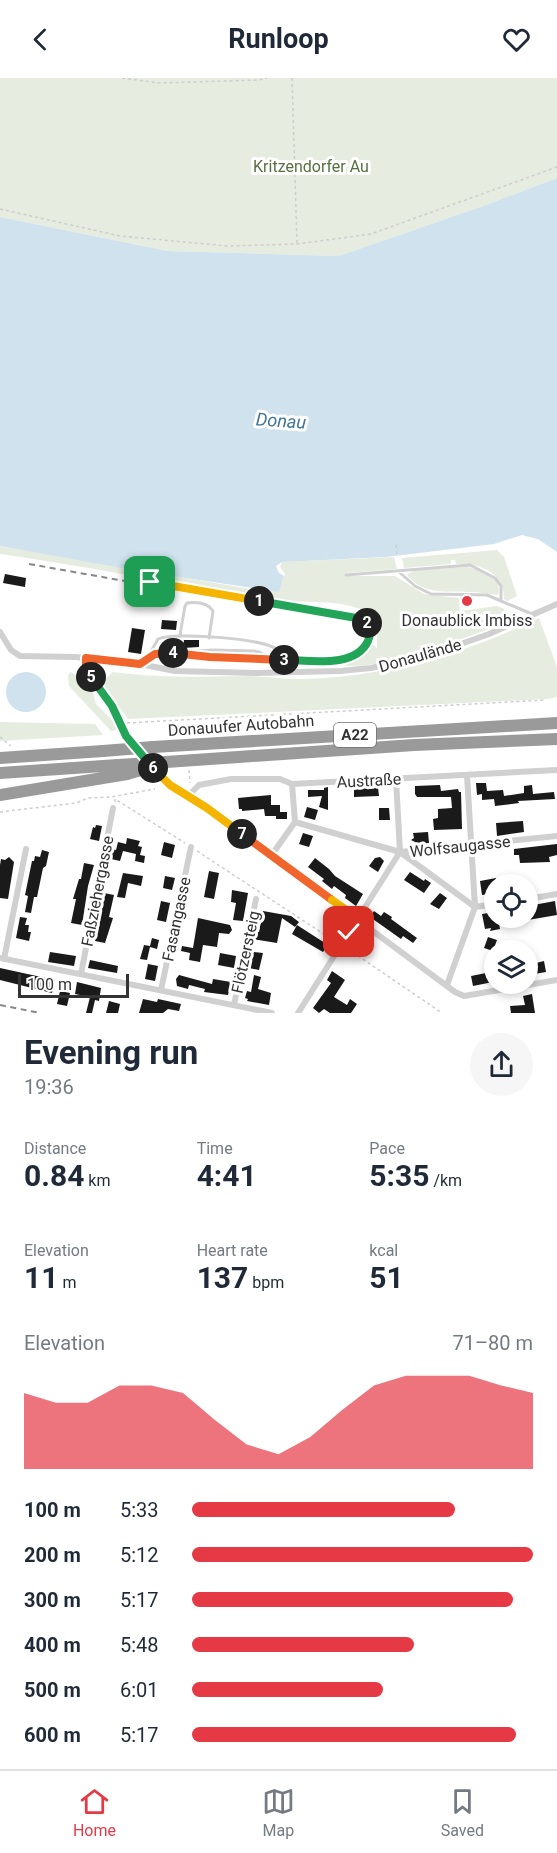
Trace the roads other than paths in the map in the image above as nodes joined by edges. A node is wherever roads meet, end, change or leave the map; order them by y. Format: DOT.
graph roads {
  1 [pos="398,572"];
  2 [pos="346,575"];
  3 [pos="150,582"];
  4 [pos="501,601"];
  5 [pos="557,604"];
  6 [pos="533,614"];
  7 [pos="0,632"];
  8 [pos="180,635"];
  9 [pos="210,638"];
  10 [pos="179,653"];
  11 [pos="86,658"];
  12 [pos="147,659"];
  13 [pos="274,660"];
  14 [pos="140,664"];
  15 [pos="557,723"];
  16 [pos="557,739"];
  17 [pos="0,758"];
  18 [pos="166,762"];
  19 [pos="557,770"];
  20 [pos="0,773"];
  21 [pos="467,775"];
  22 [pos="396,779"];
  23 [pos="292,784"];
  24 [pos="0,795"];
  25 [pos="188,796"];
  26 [pos="113,808"];
  27 [pos="295,822"];
  28 [pos="557,836"];
  29 [pos="470,845"];
  30 [pos="191,847"];
  31 [pos="26,849"];
  32 [pos="400,852"];
  33 [pos="271,856"];
  34 [pos="557,894"];
  35 [pos="538,897"];
  36 [pos="256,899"];
  37 [pos="484,906"];
  38 [pos="475,907"];
  39 [pos="358,918"];
  40 [pos="2,959"];
  41 [pos="81,974"];
  42 [pos="557,980"];
  43 [pos="447,985"];
  44 [pos="161,990"];
  45 [pos="234,1005"];
  46 [pos="272,1013"];
  47 [pos="298,1013"];
  1 -- 2 [label="lane"];
  1 -- 4 [label="lane"];
  1 -- 4 [label="lane"];
  3 -- 13 [label="lane"];
  4 -- 6 [label="lane"];
  5 -- 6 [label="street, Donaulände"];
  6 -- 14 [label="street, Donaulände"];
  7 -- 11 [label="street, Donaulände"];
  8 -- 9 [label="lane"];
  8 -- 9 [label="lane"];
  8 -- 12 [label="lane"];
  9 -- 13 [label="lane"];
  10 -- 12 [label="lane"];
  10 -- 13 [label="lane"];
  10 -- 13 [label="lane"];
  11 -- 14 [label="street, Donaulände"];
  11 -- 25 [label="street"];
  12 -- 14 [label="lane"];
  15 -- 17 [label="highway, Donauufer Autobahn / A22, bridge"];
  16 -- 18 [label="highway, Donauufer Autobahn / A22"];
  18 -- 20 [label="highway, Donauufer Autobahn / A22, bridge"];
  18 -- 24 [label="highway, bridge"];
  19 -- 21 [label="street, Austraße"];
  21 -- 22 [label="street, Austraße"];
  21 -- 29 [label="street"];
  22 -- 23 [label="street, Austraße"];
  22 -- 32 [label="street"];
  23 -- 25 [label="street, Austraße"];
  23 -- 27 [label="street"];
  25 -- 33 [label="street"];
  26 -- 41 [label="street, Faßziehergasse"];
  27 -- 32 [label="street, Wolfsaugasse"];
  27 -- 33 [label="street"];
  28 -- 29 [label="street, Wolfsaugasse"];
  29 -- 32 [label="street, Wolfsaugasse"];
  29 -- 38 [label="street"];
  30 -- 44 [label="street, Fasangasse"];
  31 -- 40 [label="street"];
  32 -- 38 [label="street"];
  32 -- 39 [label="street"];
  33 -- 39 [label="street"];
  34 -- 35 [label="street"];
  36 -- 45 [label="street, Flötzersteig"];
  37 -- 38 [label="street"];
  38 -- 43 [label="street"];
  39 -- 43 [label="street"];
  39 -- 47 [label="street"];
  40 -- 41 [label="street"];
  41 -- 44 [label="street"];
  42 -- 43 [label="street"];
  44 -- 45 [label="street"];
  45 -- 46 [label="street"];
}
